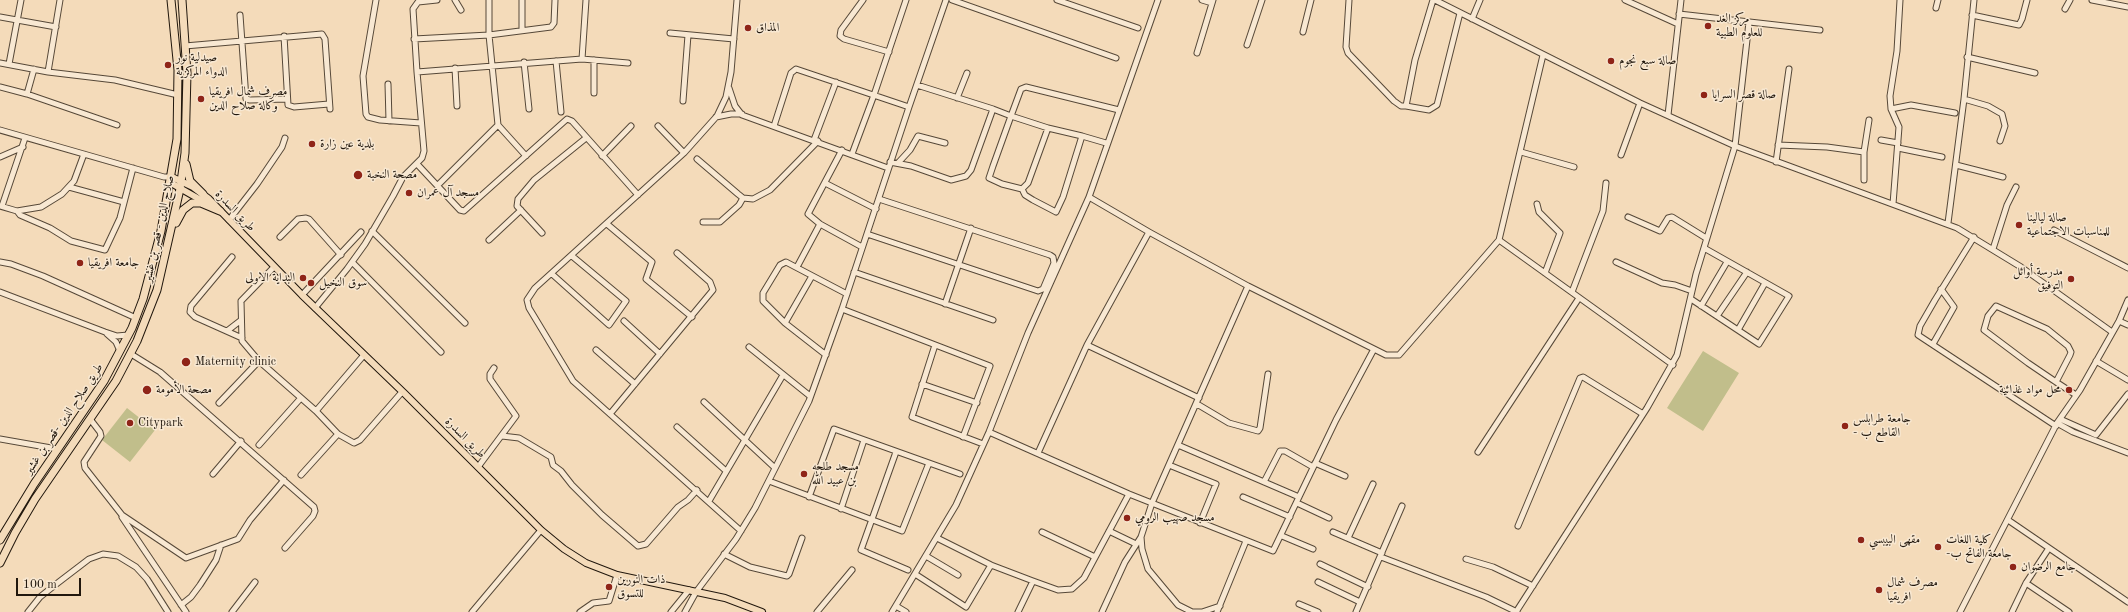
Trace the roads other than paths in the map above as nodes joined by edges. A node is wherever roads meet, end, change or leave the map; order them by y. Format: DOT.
graph roads {
  1 [pos="21,0"];
  2 [pos="60,0"];
  3 [pos="171,0"];
  4 [pos="182,0"];
  5 [pos="376,0"];
  6 [pos="437,0"];
  7 [pos="455,0"];
  8 [pos="489,0"];
  9 [pos="522,0"];
  10 [pos="555,0"];
  11 [pos="586,0"];
  12 [pos="737,0"];
  13 [pos="863,0"];
  14 [pos="906,0"];
  15 [pos="946,0"];
  16 [pos="952,0"];
  17 [pos="1057,0"];
  18 [pos="1158,0"];
  19 [pos="1202,0"];
  20 [pos="1262,0"];
  21 [pos="1311,0"];
  22 [pos="1349,0"];
  23 [pos="1434,0"];
  24 [pos="1480,0"];
  25 [pos="1625,0"];
  26 [pos="1681,0"];
  27 [pos="1900,0"];
  28 [pos="1938,0"];
  29 [pos="1974,0"];
  30 [pos="2027,0"];
  31 [pos="2070,0"];
  32 [pos="2092,0"];
  33 [pos="1212,2"];
  34 [pos="2128,7"];
  35 [pos="1936,8"];
  36 [pos="2065,9"];
  37 [pos="461,10"];
  38 [pos="1460,13"];
  39 [pos="1679,14"];
  40 [pos="240,15"];
  41 [pos="1972,16"];
  42 [pos="0,17"];
  43 [pos="1472,18"];
  44 [pos="18,20"];
  45 [pos="1749,22"];
  46 [pos="1678,24"];
  47 [pos="56,27"];
  48 [pos="1138,28"];
  49 [pos="522,30"];
  50 [pos="1820,30"];
  51 [pos="1303,32"];
  52 [pos="670,33"];
  53 [pos="489,35"];
  54 [pos="688,35"];
  55 [pos="284,36"];
  56 [pos="414,39"];
  57 [pos="734,39"];
  58 [pos="242,40"];
  59 [pos="185,46"];
  60 [pos="1247,46"];
  61 [pos="889,52"];
  62 [pos="1197,53"];
  63 [pos="1543,55"];
  64 [pos="1967,57"];
  65 [pos="1116,58"];
  66 [pos="582,59"];
  67 [pos="556,60"];
  68 [pos="594,60"];
  69 [pos="524,62"];
  70 [pos="0,63"];
  71 [pos="628,63"];
  72 [pos="9,64"];
  73 [pos="492,64"];
  74 [pos="455,68"];
  75 [pos="34,69"];
  76 [pos="1789,69"];
  77 [pos="48,72"];
  78 [pos="417,72"];
  79 [pos="2035,72"];
  80 [pos="967,73"];
  81 [pos="836,82"];
  82 [pos="388,84"];
  83 [pos="917,85"];
  84 [pos="0,87"];
  85 [pos="728,87"];
  86 [pos="594,93"];
  87 [pos="27,94"];
  88 [pos="178,95"];
  89 [pos="874,95"];
  90 [pos="957,98"];
  91 [pos="287,99"];
  92 [pos="1964,99"];
  93 [pos="683,101"];
  94 [pos="1640,103"];
  95 [pos="457,106"];
  96 [pos="1406,106"];
  97 [pos="908,107"];
  98 [pos="529,109"];
  99 [pos="993,109"];
  100 [pos="1891,109"];
  101 [pos="1119,110"];
  102 [pos="561,112"];
  103 [pos="1956,113"];
  104 [pos="742,114"];
  105 [pos="1668,115"];
  106 [pos="1011,116"];
  107 [pos="716,117"];
  108 [pos="1869,120"];
  109 [pos="390,121"];
  110 [pos="422,123"];
  111 [pos="117,125"];
  112 [pos="498,125"];
  113 [pos="631,126"];
  114 [pos="658,126"];
  115 [pos="774,126"];
  116 [pos="1048,128"];
  117 [pos="0,130"];
  118 [pos="1082,136"];
  119 [pos="25,138"];
  120 [pos="285,138"];
  121 [pos="586,138"];
  122 [pos="1881,140"];
  123 [pos="2000,140"];
  124 [pos="816,141"];
  125 [pos="945,143"];
  126 [pos="1106,143"];
  127 [pos="1778,145"];
  128 [pos="1898,145"];
  129 [pos="1735,146"];
  130 [pos="23,147"];
  131 [pos="842,150"];
  132 [pos="184,152"];
  133 [pos="1521,152"];
  134 [pos="1864,152"];
  135 [pos="684,153"];
  136 [pos="84,154"];
  137 [pos="852,154"];
  138 [pos="1621,155"];
  139 [pos="526,156"];
  140 [pos="602,156"];
  141 [pos="0,157"];
  142 [pos="1942,157"];
  143 [pos="697,159"];
  144 [pos="890,162"];
  145 [pos="1776,162"];
  146 [pos="898,163"];
  147 [pos="418,164"];
  148 [pos="1956,165"];
  149 [pos="1574,166"];
  150 [pos="133,168"];
  151 [pos="888,168"];
  152 [pos="2003,177"];
  153 [pos="169,179"];
  154 [pos="1864,180"];
  155 [pos="181,181"];
  156 [pos="824,183"];
  157 [pos="1606,183"];
  158 [pos="438,185"];
  159 [pos="2016,187"];
  160 [pos="69,188"];
  161 [pos="180,189"];
  162 [pos="1022,189"];
  163 [pos="203,194"];
  164 [pos="638,195"];
  165 [pos="1089,197"];
  166 [pos="743,198"];
  167 [pos="879,199"];
  168 [pos="124,202"];
  169 [pos="1537,204"];
  170 [pos="1893,204"];
  171 [pos="1,206"];
  172 [pos="876,209"];
  173 [pos="521,210"];
  174 [pos="220,211"];
  175 [pos="17,212"];
  176 [pos="1628,217"];
  177 [pos="229,220"];
  178 [pos="703,222"];
  179 [pos="1948,223"];
  180 [pos="607,224"];
  181 [pos="820,224"];
  182 [pos="971,228"];
  183 [pos="172,230"];
  184 [pos="2054,230"];
  185 [pos="372,231"];
  186 [pos="361,232"];
  187 [pos="1149,232"];
  188 [pos="542,233"];
  189 [pos="867,234"];
  190 [pos="280,237"];
  191 [pos="1974,237"];
  192 [pos="1706,238"];
  193 [pos="489,240"];
  194 [pos="1499,240"];
  195 [pos="862,247"];
  196 [pos="1704,248"];
  197 [pos="1993,249"];
  198 [pos="677,254"];
  199 [pos="341,255"];
  200 [pos="572,256"];
  201 [pos="232,257"];
  202 [pos="0,262"];
  203 [pos="352,262"];
  204 [pos="1616,262"];
  205 [pos="1727,262"];
  206 [pos="958,265"];
  207 [pos="274,267"];
  208 [pos="796,267"];
  209 [pos="2128,268"];
  210 [pos="854,272"];
  211 [pos="1747,272"];
  212 [pos="1545,273"];
  213 [pos="552,274"];
  214 [pos="812,276"];
  215 [pos="1765,283"];
  216 [pos="1248,286"];
  217 [pos="1941,289"];
  218 [pos="1692,291"];
  219 [pos="0,292"];
  220 [pos="1572,292"];
  221 [pos="847,294"];
  222 [pos="302,296"];
  223 [pos="1580,298"];
  224 [pos="1691,299"];
  225 [pos="2128,300"];
  226 [pos="945,304"];
  227 [pos="1701,306"];
  228 [pos="315,308"];
  229 [pos="842,309"];
  230 [pos="1717,316"];
  231 [pos="692,317"];
  232 [pos="136,318"];
  233 [pos="993,320"];
  234 [pos="240,321"];
  235 [pos="624,321"];
  236 [pos="2119,321"];
  237 [pos="785,323"];
  238 [pos="465,324"];
  239 [pos="2128,325"];
  240 [pos="1738,330"];
  241 [pos="227,331"];
  242 [pos="105,332"];
  243 [pos="2112,332"];
  244 [pos="128,335"];
  245 [pos="242,338"];
  246 [pos="1933,344"];
  247 [pos="935,345"];
  248 [pos="1087,345"];
  249 [pos="749,347"];
  250 [pos="1374,349"];
  251 [pos="596,350"];
  252 [pos="120,351"];
  253 [pos="441,352"];
  254 [pos="131,354"];
  255 [pos="660,354"];
  256 [pos="364,355"];
  257 [pos="826,355"];
  258 [pos="258,361"];
  259 [pos="2096,361"];
  260 [pos="1673,365"];
  261 [pos="494,368"];
  262 [pos="1268,374"];
  263 [pos="784,375"];
  264 [pos="2128,380"];
  265 [pos="2056,382"];
  266 [pos="635,384"];
  267 [pos="922,384"];
  268 [pos="402,392"];
  269 [pos="2128,394"];
  270 [pos="2076,395"];
  271 [pos="810,396"];
  272 [pos="1199,398"];
  273 [pos="300,399"];
  274 [pos="219,402"];
  275 [pos="704,402"];
  276 [pos="977,403"];
  277 [pos="1197,404"];
  278 [pos="316,411"];
  279 [pos="610,414"];
  280 [pos="1643,414"];
  281 [pos="90,419"];
  282 [pos="2058,423"];
  283 [pos="677,428"];
  284 [pos="990,432"];
  285 [pos="338,434"];
  286 [pos="502,436"];
  287 [pos="963,437"];
  288 [pos="0,439"];
  289 [pos="744,440"];
  290 [pos="864,440"];
  291 [pos="241,441"];
  292 [pos="983,444"];
  293 [pos="259,445"];
  294 [pos="1178,445"];
  295 [pos="57,449"];
  296 [pos="896,452"];
  297 [pos="1478,452"];
  298 [pos="1038,453"];
  299 [pos="2128,453"];
  300 [pos="929,463"];
  301 [pos="1169,465"];
  302 [pos="1314,465"];
  303 [pos="478,467"];
  304 [pos="775,468"];
  305 [pos="726,471"];
  306 [pos="213,474"];
  307 [pos="960,474"];
  308 [pos="301,475"];
  309 [pos="1345,476"];
  310 [pos="284,480"];
  311 [pos="769,481"];
  312 [pos="1264,482"];
  313 [pos="1373,484"];
  314 [pos="697,490"];
  315 [pos="1129,494"];
  316 [pos="1243,497"];
  317 [pos="1299,497"];
  318 [pos="809,498"];
  319 [pos="709,501"];
  320 [pos="1152,503"];
  321 [pos="1296,503"];
  322 [pos="1402,506"];
  323 [pos="841,509"];
  324 [pos="119,512"];
  325 [pos="1290,517"];
  326 [pos="1328,518"];
  327 [pos="871,520"];
  328 [pos="2008,520"];
  329 [pos="1200,523"];
  330 [pos="1518,526"];
  331 [pos="540,530"];
  332 [pos="741,531"];
  333 [pos="1109,531"];
  334 [pos="1042,532"];
  335 [pos="1333,532"];
  336 [pos="1282,536"];
  337 [pos="1141,537"];
  338 [pos="802,538"];
  339 [pos="938,538"];
  340 [pos="1348,538"];
  341 [pos="0,540"];
  342 [pos="1246,541"];
  343 [pos="1136,544"];
  344 [pos="221,545"];
  345 [pos="285,548"];
  346 [pos="2049,548"];
  347 [pos="1313,550"];
  348 [pos="724,554"];
  349 [pos="1382,555"];
  350 [pos="926,556"];
  351 [pos="1095,557"];
  352 [pos="1466,559"];
  353 [pos="0,563"];
  354 [pos="1320,564"];
  355 [pos="991,565"];
  356 [pos="852,570"];
  357 [pos="908,570"];
  358 [pos="916,574"];
  359 [pos="958,574"];
  360 [pos="617,575"];
  361 [pos="1032,581"];
  362 [pos="255,582"];
  363 [pos="1318,582"];
  364 [pos="2026,583"];
  365 [pos="1533,586"];
  366 [pos="1368,587"];
  367 [pos="689,590"];
  368 [pos="696,592"];
  369 [pos="1360,602"];
  370 [pos="2128,602"];
  371 [pos="1299,604"];
  372 [pos="181,605"];
  373 [pos="896,606"];
  374 [pos="1220,606"];
  375 [pos="1187,611"];
  376 [pos="28,612"];
  377 [pos="168,612"];
  378 [pos="186,612"];
  379 [pos="232,612"];
  380 [pos="472,612"];
  381 [pos="580,612"];
  382 [pos="672,612"];
  383 [pos="685,612"];
  384 [pos="762,612"];
  385 [pos="817,612"];
  386 [pos="892,612"];
  387 [pos="906,612"];
  388 [pos="1018,612"];
  389 [pos="1102,612"];
  390 [pos="1217,612"];
  391 [pos="1318,612"];
  392 [pos="1356,612"];
  393 [pos="1516,612"];
  394 [pos="1960,612"];
  395 [pos="2012,612"];
  396 [pos="2069,612"];
  1 -- 44 [label="street"];
  2 -- 47 [label="street"];
  3 -- 88 [label="highway, طريق صلاح الدين -قصر بن غشير"];
  4 -- 59 [label="highway, صلاح الدين - قصر بن غشير"];
  5 -- 109 [label="street"];
  6 -- 56 [label="street"];
  7 -- 37 [label="street"];
  8 -- 53 [label="street"];
  9 -- 49 [label="street"];
  10 -- 49 [label="street"];
  11 -- 66 [label="street"];
  12 -- 57 [label="street"];
  13 -- 61 [label="street"];
  14 -- 61 [label="street"];
  15 -- 83 [label="street"];
  16 -- 65 [label="street"];
  17 -- 48 [label="street"];
  18 -- 101 [label="street"];
  19 -- 33 [label="street"];
  20 -- 60 [label="street"];
  21 -- 51 [label="street"];
  22 -- 96 [label="street"];
  23 -- 38 [label="street"];
  23 -- 96 [label="street"];
  24 -- 43 [label="street"];
  25 -- 46 [label="street"];
  26 -- 39 [label="street"];
  27 -- 100 [label="street"];
  28 -- 35 [label="street"];
  29 -- 41 [label="street"];
  30 -- 41 [label="street"];
  31 -- 36 [label="street"];
  32 -- 34 [label="street"];
  33 -- 62 [label="street"];
  38 -- 43 [label="street"];
  38 -- 96 [label="street"];
  39 -- 45 [label="street"];
  39 -- 46 [label="street"];
  40 -- 58 [label="street"];
  41 -- 64 [label="street"];
  42 -- 44 [label="street"];
  43 -- 63 [label="street"];
  44 -- 47 [label="street"];
  44 -- 72 [label="street"];
  45 -- 50 [label="street"];
  45 -- 129 [label="street"];
  46 -- 105 [label="street"];
  47 -- 77 [label="street"];
  49 -- 53 [label="street"];
  52 -- 54 [label="street"];
  53 -- 56 [label="street"];
  53 -- 73 [label="street"];
  54 -- 57 [label="street"];
  54 -- 93 [label="street"];
  55 -- 58 [label="street"];
  55 -- 91 [label="street"];
  55 -- 91 [label="street"];
  56 -- 78 [label="street"];
  57 -- 85 [label="street"];
  58 -- 59 [label="street"];
  58 -- 91 [label="street"];
  59 -- 132 [label="highway, صلاح الدين - قصر بن غشير"];
  61 -- 89 [label="street"];
  63 -- 94 [label="street"];
  63 -- 133 [label="street"];
  64 -- 79 [label="street"];
  64 -- 92 [label="street"];
  66 -- 67 [label="street"];
  66 -- 68 [label="street"];
  67 -- 69 [label="street"];
  67 -- 102 [label="street"];
  68 -- 71 [label="street"];
  68 -- 86 [label="street"];
  69 -- 73 [label="street"];
  69 -- 98 [label="street"];
  70 -- 72 [label="street"];
  72 -- 75 [label="street"];
  73 -- 74 [label="street"];
  73 -- 112 [label="street"];
  74 -- 78 [label="street"];
  74 -- 95 [label="street"];
  75 -- 77 [label="street"];
  75 -- 87 [label="street"];
  76 -- 127 [label="street"];
  77 -- 88 [label="street"];
  78 -- 110 [label="street"];
  80 -- 90 [label="street"];
  81 -- 89 [label="street"];
  81 -- 115 [label="street"];
  81 -- 124 [label="street"];
  82 -- 109 [label="street"];
  83 -- 90 [label="street"];
  83 -- 97 [label="street"];
  84 -- 87 [label="street"];
  85 -- 104 [label="street"];
  85 -- 107 [label="street"];
  87 -- 111 [label="street"];
  88 -- 153 [label="highway, طريق صلاح الدين -قصر بن غشير"];
  89 -- 97 [label="street"];
  89 -- 137 [label="street"];
  90 -- 99 [label="street"];
  92 -- 123 [label="street"];
  92 -- 148 [label="street"];
  94 -- 105 [label="street"];
  94 -- 138 [label="street"];
  97 -- 144 [label="street"];
  99 -- 106 [label="street"];
  99 -- 146 [label="street"];
  100 -- 103 [label="street"];
  100 -- 128 [label="street"];
  101 -- 106 [label="street"];
  101 -- 126 [label="street"];
  104 -- 107 [label="street"];
  104 -- 115 [label="street"];
  105 -- 129 [label="street"];
  106 -- 116 [label="street"];
  106 -- 162 [label="street"];
  107 -- 135 [label="street"];
  108 -- 134 [label="street"];
  109 -- 110 [label="street"];
  110 -- 147 [label="street"];
  112 -- 139 [label="street"];
  112 -- 158 [label="street"];
  113 -- 140 [label="street"];
  114 -- 135 [label="street"];
  115 -- 124 [label="street"];
  116 -- 118 [label="street"];
  116 -- 162 [label="street"];
  117 -- 119 [label="street"];
  118 -- 126 [label="street"];
  118 -- 162 [label="street"];
  119 -- 130 [label="street"];
  119 -- 136 [label="street"];
  120 -- 177 [label="street"];
  121 -- 139 [label="street"];
  121 -- 140 [label="street"];
  121 -- 173 [label="street"];
  122 -- 128 [label="street"];
  124 -- 131 [label="street"];
  124 -- 166 [label="street"];
  125 -- 146 [label="street"];
  126 -- 165 [label="street"];
  127 -- 134 [label="street"];
  127 -- 145 [label="street"];
  128 -- 142 [label="street"];
  128 -- 170 [label="street"];
  129 -- 145 [label="street"];
  129 -- 192 [label="street"];
  130 -- 141 [label="street"];
  130 -- 171 [label="street"];
  131 -- 137 [label="street"];
  131 -- 156 [label="street"];
  132 -- 155 [label="highway, صلاح الدين - قصر بن غشير"];
  132 -- 163 [label="highway"];
  133 -- 149 [label="street"];
  133 -- 194 [label="street"];
  134 -- 154 [label="street"];
  135 -- 164 [label="street"];
  136 -- 150 [label="street"];
  136 -- 160 [label="street"];
  137 -- 151 [label="street"];
  139 -- 158 [label="street"];
  140 -- 164 [label="street"];
  143 -- 166 [label="street"];
  144 -- 146 [label="street"];
  144 -- 151 [label="street"];
  145 -- 170 [label="street"];
  147 -- 158 [label="street"];
  147 -- 185 [label="street"];
  148 -- 152 [label="street"];
  148 -- 179 [label="street"];
  150 -- 153 [label="street"];
  150 -- 168 [label="street"];
  151 -- 167 [label="street"];
  153 -- 155 [label="main road, طريق السدرة"];
  153 -- 161 [label="main road"];
  153 -- 232 [label="highway, طريق صلاح الدين -قصر بن غشير"];
  155 -- 161 [label="highway, صلاح الدين - قصر بن غشير"];
  155 -- 163 [label="main road, طريق السدرة"];
  156 -- 172 [label="street"];
  156 -- 181 [label="street"];
  157 -- 220 [label="street"];
  159 -- 197 [label="street"];
  160 -- 168 [label="street"];
  160 -- 175 [label="street"];
  161 -- 174 [label="main road"];
  161 -- 183 [label="highway, صلاح الدين - قصر بن غشير"];
  163 -- 174 [label="main road, طريق السدرة"];
  164 -- 180 [label="street"];
  165 -- 187 [label="street"];
  165 -- 284 [label="street"];
  166 -- 178 [label="street"];
  167 -- 172 [label="street"];
  167 -- 182 [label="street"];
  168 -- 175 [label="street"];
  169 -- 212 [label="street"];
  170 -- 179 [label="street"];
  171 -- 175 [label="street"];
  172 -- 189 [label="street"];
  173 -- 188 [label="street"];
  173 -- 193 [label="street"];
  174 -- 177 [label="main road, طريق السدرة"];
  174 -- 183 [label="highway"];
  176 -- 192 [label="street"];
  177 -- 207 [label="main road, طريق السدرة"];
  179 -- 191 [label="street"];
  180 -- 200 [label="street"];
  180 -- 231 [label="street"];
  181 -- 195 [label="street"];
  181 -- 208 [label="street"];
  182 -- 206 [label="street"];
  182 -- 206 [label="street"];
  183 -- 254 [label="highway, صلاح الدين - قصر بن غشير"];
  184 -- 209 [label="street"];
  185 -- 203 [label="street"];
  185 -- 238 [label="street"];
  186 -- 199 [label="street"];
  187 -- 216 [label="street"];
  187 -- 248 [label="street"];
  189 -- 195 [label="street"];
  189 -- 206 [label="street"];
  190 -- 199 [label="street"];
  191 -- 197 [label="street"];
  191 -- 217 [label="street"];
  192 -- 196 [label="street"];
  194 -- 212 [label="street"];
  194 -- 250 [label="street"];
  195 -- 210 [label="street"];
  196 -- 205 [label="street"];
  196 -- 218 [label="street"];
  197 -- 243 [label="street"];
  198 -- 231 [label="street"];
  199 -- 222 [label="street"];
  200 -- 213 [label="street"];
  200 -- 213 [label="street"];
  201 -- 241 [label="street"];
  202 -- 232 [label="street"];
  203 -- 228 [label="street"];
  203 -- 253 [label="street"];
  204 -- 218 [label="street"];
  205 -- 211 [label="street"];
  205 -- 227 [label="street"];
  206 -- 226 [label="street"];
  207 -- 222 [label="main road, طريق السدرة"];
  207 -- 234 [label="street"];
  208 -- 214 [label="street"];
  208 -- 237 [label="street"];
  210 -- 221 [label="street"];
  210 -- 226 [label="street"];
  211 -- 215 [label="street"];
  211 -- 230 [label="street"];
  212 -- 220 [label="street"];
  213 -- 279 [label="street"];
  214 -- 221 [label="street"];
  214 -- 237 [label="street"];
  215 -- 240 [label="street"];
  215 -- 240 [label="street"];
  216 -- 250 [label="street"];
  216 -- 272 [label="street"];
  217 -- 246 [label="street"];
  217 -- 246 [label="street"];
  218 -- 224 [label="street"];
  219 -- 242 [label="street"];
  220 -- 223 [label="street"];
  221 -- 229 [label="street"];
  222 -- 228 [label="main road, طريق السدرة"];
  223 -- 260 [label="street"];
  223 -- 297 [label="street"];
  224 -- 227 [label="street"];
  224 -- 260 [label="street"];
  225 -- 236 [label="street"];
  226 -- 233 [label="street"];
  227 -- 230 [label="street"];
  228 -- 256 [label="main road, طريق السدرة"];
  229 -- 247 [label="street"];
  229 -- 257 [label="street"];
  230 -- 240 [label="street"];
  231 -- 255 [label="street"];
  232 -- 244 [label="highway, طريق صلاح الدين -قصر بن غشير"];
  234 -- 241 [label="street"];
  234 -- 245 [label="street"];
  235 -- 255 [label="street"];
  236 -- 239 [label="street"];
  236 -- 243 [label="street"];
  237 -- 257 [label="street"];
  241 -- 245 [label="street"];
  242 -- 244 [label="street"];
  242 -- 252 [label="street"];
  243 -- 259 [label="street"];
  244 -- 252 [label="highway, طريق صلاح الدين -قصر بن غشير"];
  245 -- 258 [label="street"];
  246 -- 282 [label="street"];
  247 -- 267 [label="street"];
  247 -- 276 [label="street"];
  248 -- 272 [label="street"];
  248 -- 298 [label="street"];
  249 -- 263 [label="street"];
  250 -- 302 [label="street"];
  251 -- 266 [label="street"];
  252 -- 295 [label="highway, طريق صلاح الدين -قصر بن غشير"];
  254 -- 281 [label="highway, صلاح الدين - قصر بن غشير"];
  254 -- 291 [label="street"];
  255 -- 266 [label="street"];
  256 -- 268 [label="main road, طريق السدرة"];
  256 -- 278 [label="street"];
  257 -- 271 [label="street"];
  258 -- 273 [label="street"];
  258 -- 274 [label="street"];
  259 -- 264 [label="street"];
  259 -- 270 [label="street"];
  260 -- 280 [label="street"];
  261 -- 286 [label="street"];
  262 -- 277 [label="street"];
  263 -- 271 [label="street"];
  263 -- 289 [label="street"];
  265 -- 265 [label="street"];
  265 -- 270 [label="street"];
  266 -- 279 [label="street"];
  267 -- 276 [label="street"];
  267 -- 287 [label="street"];
  268 -- 285 [label="street"];
  268 -- 303 [label="main road, طريق السدرة"];
  269 -- 282 [label="street"];
  270 -- 282 [label="street"];
  271 -- 304 [label="street"];
  272 -- 277 [label="street"];
  273 -- 278 [label="street"];
  273 -- 293 [label="street"];
  275 -- 289 [label="street"];
  276 -- 287 [label="street"];
  277 -- 294 [label="street"];
  278 -- 285 [label="street"];
  279 -- 314 [label="street"];
  280 -- 330 [label="street"];
  280 -- 365 [label="street"];
  281 -- 324 [label="street"];
  281 -- 353 [label="highway, صلاح الدين - قصر بن غشير"];
  282 -- 299 [label="street"];
  282 -- 328 [label="street"];
  283 -- 305 [label="street"];
  284 -- 292 [label="street"];
  284 -- 298 [label="street"];
  285 -- 308 [label="street"];
  286 -- 303 [label="street"];
  286 -- 314 [label="street"];
  287 -- 292 [label="street"];
  288 -- 295 [label="street"];
  289 -- 304 [label="street"];
  289 -- 305 [label="street"];
  290 -- 296 [label="street"];
  290 -- 318 [label="street"];
  290 -- 323 [label="street"];
  291 -- 306 [label="street"];
  291 -- 310 [label="street"];
  292 -- 339 [label="street"];
  294 -- 301 [label="street"];
  294 -- 312 [label="street"];
  295 -- 341 [label="highway, طريق صلاح الدين -قصر بن غشير"];
  296 -- 300 [label="street"];
  296 -- 327 [label="street"];
  298 -- 315 [label="street"];
  300 -- 307 [label="street"];
  300 -- 327 [label="street"];
  301 -- 320 [label="street"];
  301 -- 329 [label="street"];
  302 -- 309 [label="street"];
  302 -- 312 [label="street"];
  302 -- 317 [label="street"];
  303 -- 331 [label="main road, طريق السدرة"];
  304 -- 311 [label="street"];
  305 -- 319 [label="street"];
  310 -- 344 [label="street"];
  310 -- 345 [label="street"];
  311 -- 318 [label="street"];
  311 -- 332 [label="street"];
  312 -- 317 [label="street"];
  313 -- 340 [label="street"];
  314 -- 319 [label="street"];
  315 -- 320 [label="street"];
  315 -- 333 [label="street"];
  316 -- 325 [label="street"];
  317 -- 321 [label="street"];
  318 -- 323 [label="street"];
  319 -- 332 [label="street"];
  320 -- 329 [label="street"];
  320 -- 337 [label="street"];
  321 -- 325 [label="street"];
  321 -- 326 [label="street"];
  322 -- 349 [label="street"];
  323 -- 327 [label="street"];
  324 -- 344 [label="street"];
  324 -- 372 [label="street"];
  325 -- 336 [label="street"];
  327 -- 357 [label="street"];
  328 -- 346 [label="street"];
  328 -- 394 [label="street"];
  329 -- 342 [label="street"];
  331 -- 360 [label="main road, طريق السدرة"];
  331 -- 380 [label="street"];
  332 -- 348 [label="street"];
  333 -- 343 [label="street"];
  333 -- 351 [label="street"];
  334 -- 351 [label="street"];
  335 -- 340 [label="street"];
  336 -- 342 [label="street"];
  336 -- 347 [label="street"];
  337 -- 343 [label="street"];
  337 -- 375 [label="street"];
  338 -- 348 [label="street"];
  339 -- 350 [label="street"];
  339 -- 355 [label="street"];
  340 -- 349 [label="street"];
  342 -- 374 [label="street"];
  343 -- 389 [label="street"];
  344 -- 372 [label="street"];
  346 -- 364 [label="street"];
  346 -- 370 [label="street"];
  348 -- 368 [label="street"];
  349 -- 366 [label="street"];
  349 -- 393 [label="street"];
  350 -- 358 [label="street"];
  350 -- 359 [label="street"];
  351 -- 361 [label="street"];
  352 -- 365 [label="street"];
  354 -- 366 [label="street"];
  355 -- 358 [label="street"];
  355 -- 361 [label="street"];
  356 -- 385 [label="street"];
  358 -- 373 [label="street"];
  360 -- 367 [label="main road, طريق السدرة"];
  360 -- 381 [label="street"];
  361 -- 388 [label="street"];
  362 -- 379 [label="street"];
  363 -- 369 [label="street"];
  364 -- 395 [label="street"];
  364 -- 396 [label="street"];
  365 -- 393 [label="street"];
  366 -- 369 [label="street"];
  367 -- 368 [label="main road, طريق السدرة"];
  367 -- 382 [label="street"];
  368 -- 383 [label="street"];
  368 -- 384 [label="main road, طريق السدرة"];
  369 -- 392 [label="street"];
  371 -- 391 [label="street"];
  372 -- 378 [label="street"];
  373 -- 386 [label="street"];
  373 -- 387 [label="street"];
  374 -- 375 [label="street"];
  374 -- 390 [label="street"];
  376 -- 377 [label="street"];
}
